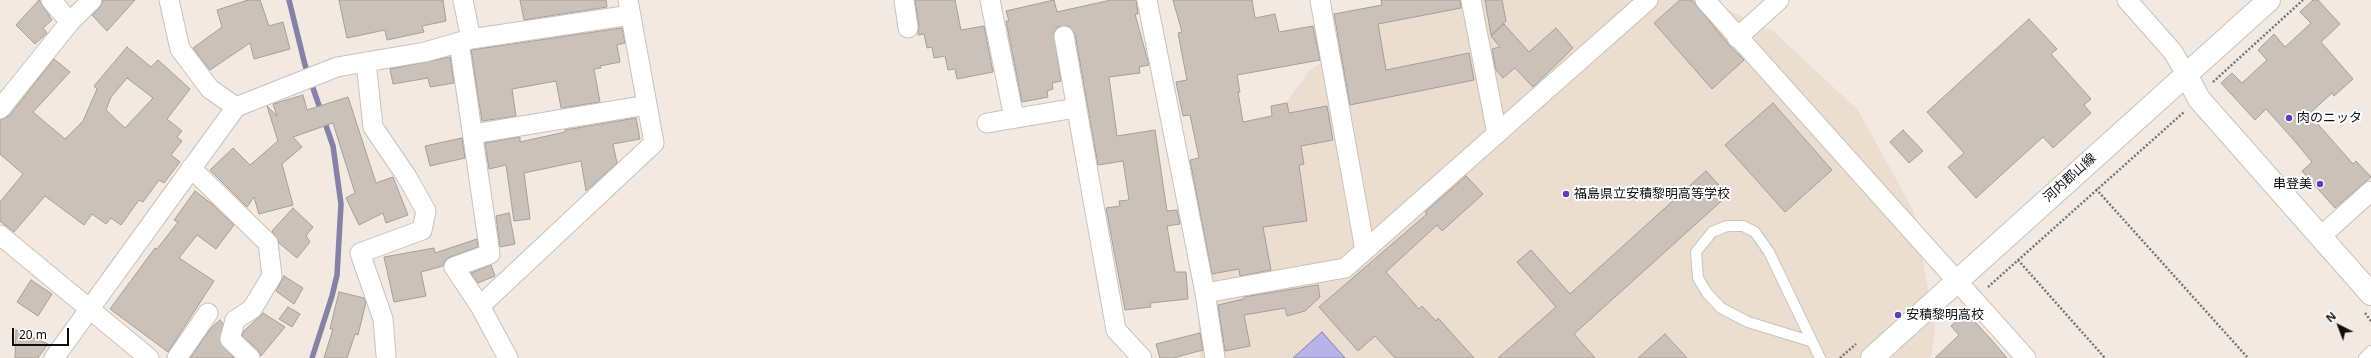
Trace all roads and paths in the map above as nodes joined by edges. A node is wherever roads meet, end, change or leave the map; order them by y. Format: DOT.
graph roads {
  1 [pos="51,0"];
  2 [pos="92,0"];
  3 [pos="169,0"];
  4 [pos="463,0"];
  5 [pos="904,0"];
  6 [pos="990,0"];
  7 [pos="1147,0"];
  8 [pos="1320,0"];
  9 [pos="1471,0"];
  10 [pos="1648,0"];
  11 [pos="1705,0"];
  12 [pos="1779,0"];
  13 [pos="2127,0"];
  14 [pos="2269,0"];
  15 [pos="2303,0"];
  16 [pos="630,8"];
  17 [pos="70,22"];
  18 [pos="908,28"];
  19 [pos="1064,36"];
  20 [pos="1737,38"];
  21 [pos="465,41"];
  22 [pos="366,62"];
  23 [pos="2186,74"];
  24 [pos="2212,86"];
  25 [pos="647,105"];
  26 [pos="236,107"];
  27 [pos="1076,108"];
  28 [pos="0,109"];
  29 [pos="2188,115"];
  30 [pos="1014,118"];
  31 [pos="987,123"];
  32 [pos="473,134"];
  33 [pos="1497,134"];
  34 [pos="191,168"];
  35 [pos="2096,189"];
  36 [pos="2371,191"];
  37 [pos="0,235"];
  38 [pos="2320,237"];
  39 [pos="1365,250"];
  40 [pos="2018,260"];
  41 [pos="1957,281"];
  42 [pos="1205,293"];
  43 [pos="1974,300"];
  44 [pos="2366,302"];
  45 [pos="480,306"];
  46 [pos="89,308"];
  47 [pos="208,313"];
  48 [pos="2371,320"];
  49 [pos="1810,341"];
  50 [pos="1857,342"];
  51 [pos="2371,351"];
  52 [pos="386,355"];
  53 [pos="54,358"];
  54 [pos="148,358"];
  55 [pos="178,358"];
  56 [pos="250,358"];
  57 [pos="508,358"];
  58 [pos="1142,358"];
  59 [pos="1215,358"];
  60 [pos="1820,358"];
  61 [pos="1840,358"];
  62 [pos="1872,358"];
  63 [pos="2026,358"];
  64 [pos="2105,358"];
  65 [pos="2248,358"];
  66 [pos="2364,358"];
  1 -- 17 [label="street"];
  2 -- 17 [label="street"];
  3 -- 26 [label="street"];
  4 -- 21 [label="street"];
  5 -- 18 [label="street"];
  6 -- 30 [label="street"];
  7 -- 42 [label="street"];
  8 -- 39 [label="street"];
  9 -- 33 [label="street"];
  10 -- 33 [label="street"];
  11 -- 20 [label="street"];
  12 -- 20 [label="street"];
  13 -- 23 [label="street"];
  14 -- 23 [label="main road, 河内郡山線"];
  15 -- 24 [label="path"];
  16 -- 21 [label="street"];
  16 -- 25 [label="street"];
  17 -- 28 [label="street"];
  19 -- 27 [label="street"];
  20 -- 41 [label="street"];
  21 -- 22 [label="street"];
  21 -- 32 [label="street"];
  22 -- 26 [label="street"];
  22 -- 52 [label="street"];
  23 -- 38 [label="main road"];
  23 -- 41 [label="main road, 河内郡山線"];
  25 -- 32 [label="street"];
  25 -- 45 [label="street"];
  26 -- 34 [label="street"];
  27 -- 30 [label="street"];
  27 -- 58 [label="street"];
  29 -- 35 [label="path"];
  30 -- 31 [label="street"];
  32 -- 45 [label="street"];
  33 -- 39 [label="street"];
  34 -- 46 [label="street"];
  34 -- 56 [label="street"];
  35 -- 40 [label="path"];
  35 -- 65 [label="path"];
  36 -- 38 [label="street"];
  37 -- 46 [label="street"];
  38 -- 44 [label="main road"];
  39 -- 42 [label="street"];
  40 -- 43 [label="path"];
  40 -- 64 [label="path"];
  41 -- 43 [label="street"];
  41 -- 62 [label="main road, 河内郡山線"];
  42 -- 59 [label="street"];
  43 -- 63 [label="street"];
  44 -- 48 [label="path"];
  45 -- 57 [label="street"];
  46 -- 53 [label="street"];
  46 -- 54 [label="street"];
  47 -- 55 [label="street"];
  49 -- 49 [label="lane"];
  49 -- 60 [label="lane"];
  50 -- 61 [label="path"];
  51 -- 66 [label="lane"];
}
